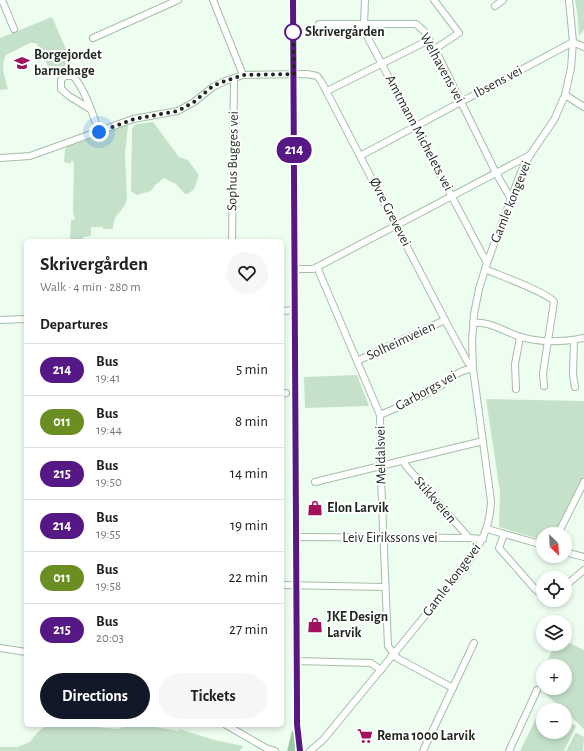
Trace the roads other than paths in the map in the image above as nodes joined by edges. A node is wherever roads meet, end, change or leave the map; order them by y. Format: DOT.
graph roads {
  1 [pos="178,0"];
  2 [pos="212,0"];
  3 [pos="293,0"];
  4 [pos="365,0"];
  5 [pos="434,0"];
  6 [pos="503,0"];
  7 [pos="569,0"];
  8 [pos="2,1"];
  9 [pos="495,6"];
  10 [pos="319,24"];
  11 [pos="364,25"];
  12 [pos="14,29"];
  13 [pos="93,38"];
  14 [pos="429,40"];
  15 [pos="573,42"];
  16 [pos="584,47"];
  17 [pos="435,49"];
  18 [pos="382,64"];
  19 [pos="294,74"];
  20 [pos="243,75"];
  21 [pos="234,81"];
  22 [pos="327,92"];
  23 [pos="565,95"];
  24 [pos="461,102"];
  25 [pos="584,106"];
  26 [pos="90,109"];
  27 [pos="415,127"];
  28 [pos="99,132"];
  29 [pos="530,155"];
  30 [pos="360,156"];
  31 [pos="0,158"];
  32 [pos="496,173"];
  33 [pos="452,197"];
  34 [pos="510,199"];
  35 [pos="397,225"];
  36 [pos="232,239"];
  37 [pos="486,266"];
  38 [pos="317,267"];
  39 [pos="295,269"];
  40 [pos="295,310"];
  41 [pos="284,311"];
  42 [pos="24,319"];
  43 [pos="0,320"];
  44 [pos="445,320"];
  45 [pos="473,323"];
  46 [pos="520,337"];
  47 [pos="584,338"];
  48 [pos="574,340"];
  49 [pos="547,341"];
  50 [pos="357,361"];
  51 [pos="472,368"];
  52 [pos="544,386"];
  53 [pos="575,387"];
  54 [pos="516,389"];
  55 [pos="380,415"];
  56 [pos="483,441"];
  57 [pos="403,461"];
  58 [pos="381,466"];
  59 [pos="315,482"];
  60 [pos="584,482"];
  61 [pos="562,527"];
  62 [pos="487,529"];
  63 [pos="504,534"];
  64 [pos="296,537"];
  65 [pos="384,537"];
  66 [pos="469,538"];
  67 [pos="483,539"];
  68 [pos="536,543"];
  69 [pos="572,554"];
  70 [pos="584,557"];
  71 [pos="584,570"];
  72 [pos="572,580"];
  73 [pos="284,585"];
  74 [pos="296,585"];
  75 [pos="386,587"];
  76 [pos="536,590"];
  77 [pos="474,644"];
  78 [pos="0,648"];
  79 [pos="24,652"];
  80 [pos="394,654"];
  81 [pos="297,661"];
  82 [pos="381,670"];
  83 [pos="453,688"];
  84 [pos="536,692"];
  85 [pos="297,724"];
  86 [pos="236,728"];
  87 [pos="323,740"];
  88 [pos="268,750"];
  89 [pos="275,751"];
  90 [pos="291,751"];
  91 [pos="300,751"];
  92 [pos="310,751"];
  93 [pos="317,751"];
  94 [pos="423,751"];
  95 [pos="509,751"];
  1 -- 13 [label="street"];
  2 -- 20 [label="street"];
  3 -- 19 [label="main road"];
  4 -- 11 [label="street, Amtmann Michelets vei"];
  5 -- 17 [label="street"];
  6 -- 9 [label="street"];
  7 -- 15 [label="street, Gamle kongevei"];
  8 -- 12 [label="street"];
  10 -- 11 [label="street, Welhavens vei"];
  11 -- 14 [label="street, Welhavens vei"];
  11 -- 18 [label="street, Amtmann Michelets vei"];
  14 -- 17 [label="street, Welhavens vei"];
  14 -- 18 [label="street"];
  15 -- 16 [label="street"];
  15 -- 23 [label="street, Gamle kongevei"];
  15 -- 24 [label="street, Ibsens vei"];
  17 -- 24 [label="street, Welhavens vei"];
  18 -- 22 [label="street"];
  18 -- 27 [label="street, Amtmann Michelets vei"];
  19 -- 20 [label="street"];
  19 -- 22 [label="street, Øvre Grevevei"];
  19 -- 39 [label="main road"];
  20 -- 28 [label="street"];
  21 -- 36 [label="street, Sophus Bugges vei"];
  22 -- 30 [label="street, Øvre Grevevei"];
  23 -- 25 [label="street"];
  23 -- 29 [label="street, Gamle kongevei"];
  24 -- 27 [label="street, Ibsens vei"];
  24 -- 32 [label="street, Welhavens vei"];
  26 -- 26 [label="street"];
  26 -- 28 [label="street"];
  27 -- 30 [label="street, Ibsens vei"];
  27 -- 33 [label="street, Amtmann Michelets vei"];
  28 -- 31 [label="street"];
  29 -- 32 [label="street"];
  29 -- 34 [label="street, Gamle kongevei"];
  30 -- 35 [label="street, Øvre Grevevei"];
  32 -- 33 [label="street"];
  32 -- 34 [label="street, Welhavens vei"];
  33 -- 35 [label="street"];
  33 -- 37 [label="street, Amtmann Michelets vei"];
  34 -- 37 [label="street, Gamle kongevei"];
  35 -- 38 [label="street"];
  35 -- 44 [label="street, Øvre Grevevei"];
  37 -- 45 [label="street, Gamle kongevei"];
  37 -- 49 [label="street"];
  38 -- 39 [label="street"];
  38 -- 50 [label="street, Meldalsvei"];
  39 -- 40 [label="main road"];
  40 -- 41 [label="street"];
  40 -- 64 [label="main road"];
  42 -- 43 [label="street"];
  44 -- 50 [label="street, Solheimveien"];
  44 -- 51 [label="street, Øvre Grevevei"];
  45 -- 46 [label="street"];
  45 -- 51 [label="street, Gamle kongevei"];
  46 -- 49 [label="street"];
  46 -- 54 [label="street"];
  47 -- 48 [label="street"];
  48 -- 49 [label="street"];
  48 -- 53 [label="street"];
  49 -- 52 [label="street"];
  50 -- 55 [label="street, Meldalsvei"];
  51 -- 55 [label="street, Garborgs vei"];
  51 -- 56 [label="street, Gamle kongevei"];
  55 -- 58 [label="street, Meldalsvei"];
  56 -- 57 [label="street"];
  56 -- 62 [label="street, Gamle kongevei"];
  57 -- 58 [label="street"];
  57 -- 66 [label="street, Stikkveien"];
  58 -- 59 [label="street"];
  58 -- 65 [label="street, Meldalsvei"];
  60 -- 61 [label="street"];
  62 -- 63 [label="street"];
  62 -- 67 [label="street, Gamle kongevei"];
  63 -- 68 [label="street"];
  63 -- 76 [label="street"];
  64 -- 65 [label="street, Leiv Eirikssons vei"];
  64 -- 74 [label="main road"];
  65 -- 66 [label="street, Leiv Eirikssons vei"];
  65 -- 75 [label="street, Meldalsvei"];
  66 -- 67 [label="street, Leiv Eirikssons vei"];
  67 -- 80 [label="street, Gamle kongevei"];
  69 -- 70 [label="street"];
  71 -- 72 [label="street"];
  73 -- 74 [label="street"];
  74 -- 75 [label="street"];
  74 -- 81 [label="main road"];
  75 -- 80 [label="street, Meldalsvei"];
  77 -- 83 [label="street"];
  78 -- 79 [label="street"];
  80 -- 82 [label="street, Gamle kongevei"];
  80 -- 83 [label="street"];
  81 -- 82 [label="street"];
  81 -- 85 [label="main road"];
  82 -- 87 [label="street, Gamle kongevei"];
  83 -- 94 [label="street"];
  84 -- 95 [label="street"];
  85 -- 90 [label="main road"];
  85 -- 91 [label="main road"];
  86 -- 88 [label="street"];
  87 -- 92 [label="street, Gamle kongevei"];
  87 -- 93 [label="street, Gamle kongevei"];
  88 -- 89 [label="street"];
}
